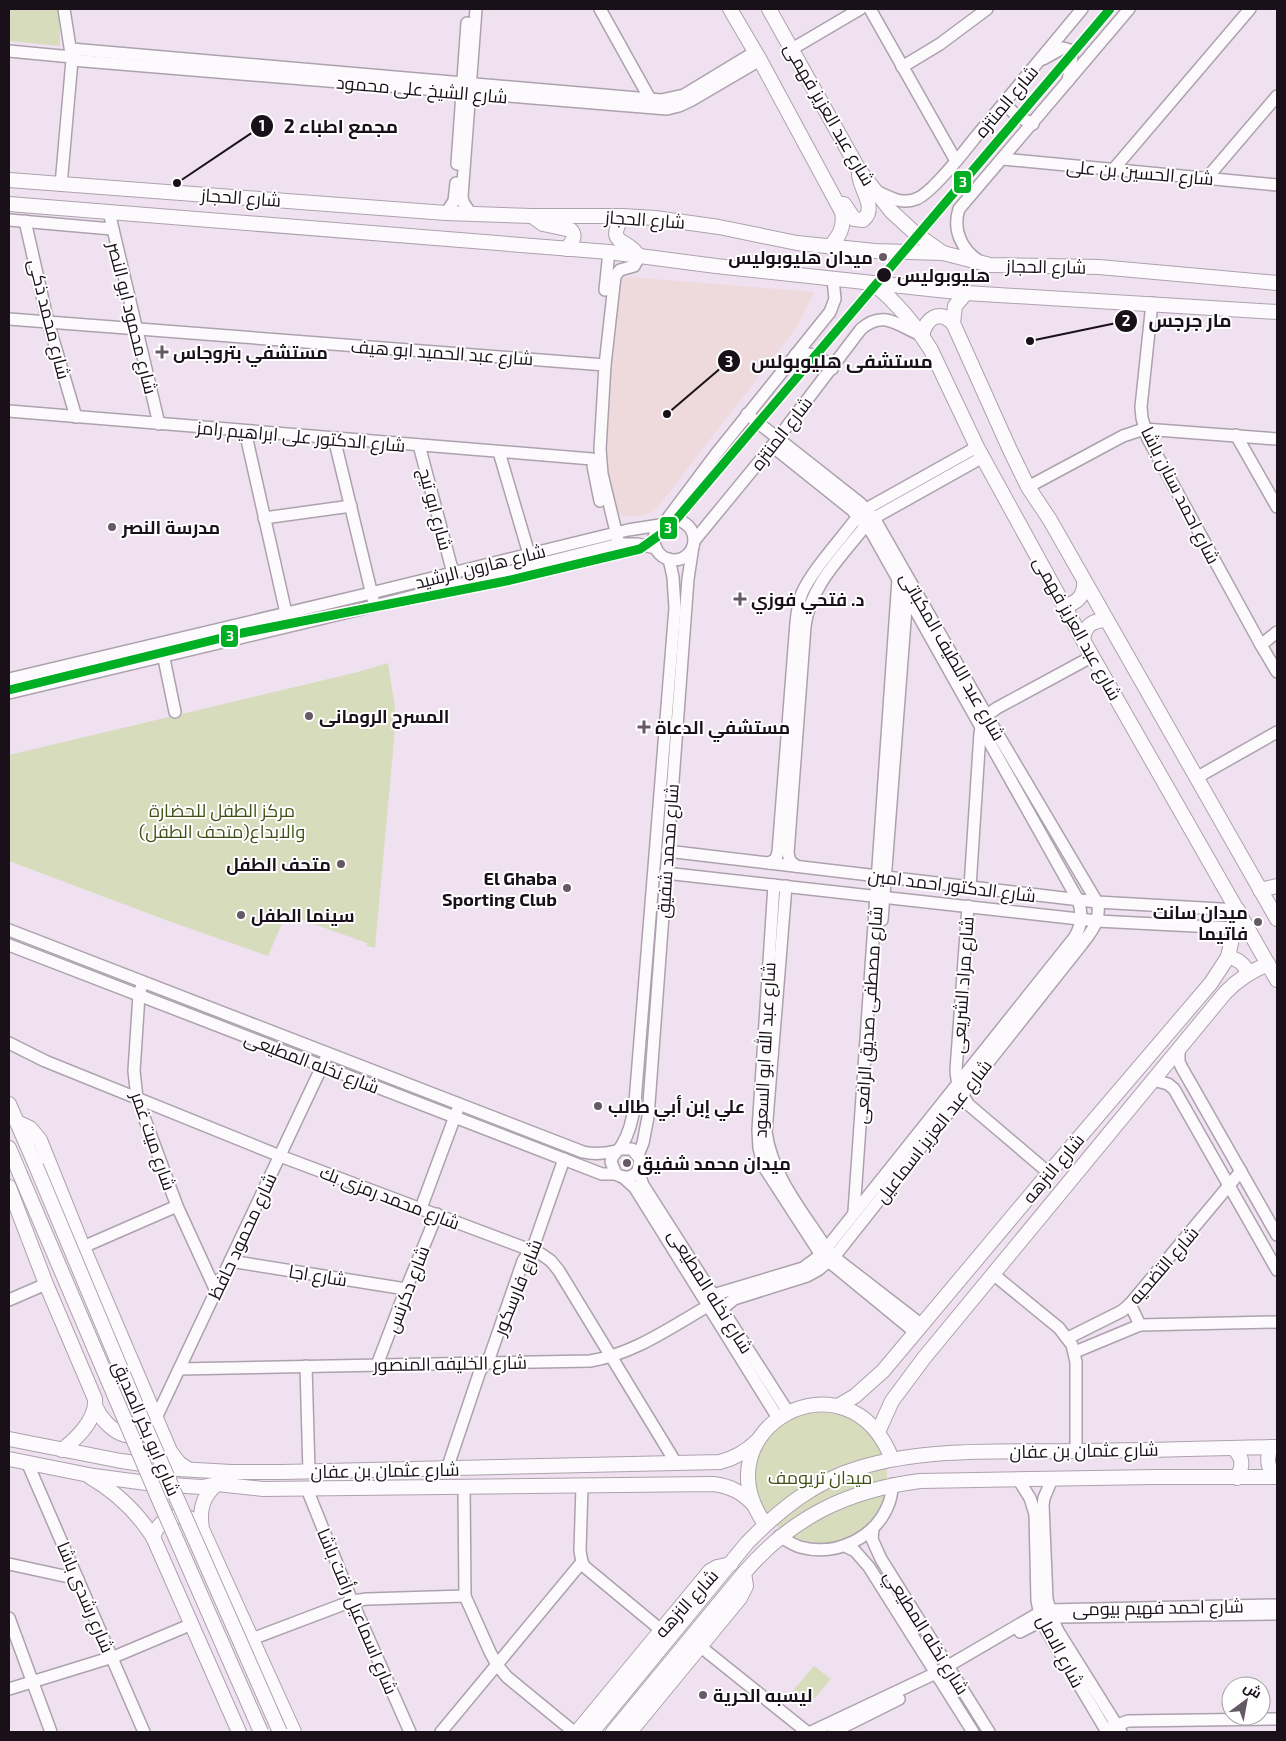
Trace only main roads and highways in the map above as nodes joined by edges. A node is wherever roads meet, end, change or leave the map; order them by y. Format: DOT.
graph roads {
  1 [pos="730,9"];
  2 [pos="769,9"];
  3 [pos="859,170"];
  4 [pos="9,180"];
  5 [pos="832,191"];
  6 [pos="9,204"];
  7 [pos="532,216"];
  8 [pos="622,216"];
  9 [pos="830,247"];
  10 [pos="567,249"];
  11 [pos="943,253"];
  12 [pos="639,257"];
  13 [pos="873,283"];
  14 [pos="1277,283"];
  15 [pos="966,292"];
  16 [pos="1277,312"];
  17 [pos="953,323"];
  18 [pos="922,336"];
  19 [pos="1084,581"];
  20 [pos="1064,606"];
  21 [pos="1105,620"];
  22 [pos="1083,640"];
  23 [pos="1277,886"];
  24 [pos="1260,890"];
  25 [pos="1238,910"];
  26 [pos="1277,919"];
  27 [pos="1228,957"];
  28 [pos="1268,964"];
  29 [pos="1248,973"];
  30 [pos="1277,980"];
  31 [pos="9,1104"];
  32 [pos="17,1122"];
  33 [pos="9,1148"];
  34 [pos="9,1187"];
  35 [pos="95,1406"];
  36 [pos="838,1406"];
  37 [pos="156,1418"];
  38 [pos="878,1432"];
  39 [pos="9,1439"];
  40 [pos="757,1441"];
  41 [pos="1274,1447"];
  42 [pos="1233,1448"];
  43 [pos="62,1450"];
  44 [pos="9,1459"];
  45 [pos="892,1459"];
  46 [pos="679,1463"];
  47 [pos="191,1470"];
  48 [pos="82,1474"];
  49 [pos="1277,1477"];
  50 [pos="1237,1478"];
  51 [pos="217,1484"];
  52 [pos="713,1484"];
  53 [pos="893,1484"];
  54 [pos="754,1505"];
  55 [pos="766,1524"];
  56 [pos="202,1529"];
  57 [pos="153,1537"];
  58 [pos="731,1564"];
  59 [pos="744,1573"];
  60 [pos="239,1732"];
  61 [pos="261,1732"];
  62 [pos="280,1732"];
  63 [pos="294,1732"];
  64 [pos="576,1732"];
  65 [pos="592,1732"];
  66 [pos="613,1732"];
  67 [pos="630,1732"];
  1 -- 5 [label="main road, شارع عبد العزيز فهمى"];
  2 -- 3 [label="main road, شارع عبد العزيز فهمى"];
  3 -- 5 [label="main road"];
  3 -- 11 [label="main road, شارع عبد العزيز فهمى"];
  4 -- 7 [label="main road, شارع الحجاز"];
  5 -- 9 [label="main road, شارع عبد العزيز فهمى"];
  6 -- 10 [label="main road, شارع الحجاز"];
  7 -- 8 [label="main road, شارع الحجاز"];
  7 -- 10 [label="main road"];
  8 -- 9 [label="main road, شارع الحجاز"];
  8 -- 12 [label="main road"];
  9 -- 11 [label="main road, شارع الحجاز"];
  10 -- 12 [label="main road, شارع الحجاز"];
  11 -- 14 [label="main road, شارع الحجاز"];
  12 -- 13 [label="main road, شارع الحجاز"];
  13 -- 15 [label="main road, شارع الحجاز"];
  13 -- 18 [label="main road, شارع عبد العزيز فهمى"];
  15 -- 16 [label="main road, شارع الحجاز"];
  15 -- 17 [label="main road"];
  17 -- 18 [label="main road"];
  17 -- 19 [label="main road, شارع عبد العزيز فهمى"];
  18 -- 20 [label="main road, شارع عبد العزيز فهمى"];
  19 -- 20 [label="main road"];
  19 -- 21 [label="main road, شارع عبد العزيز فهمى"];
  20 -- 22 [label="main road, شارع عبد العزيز فهمى"];
  21 -- 22 [label="main road"];
  21 -- 24 [label="main road, شارع عبد العزيز فهمى"];
  22 -- 25 [label="main road, شارع عبد العزيز فهمى"];
  23 -- 24 [label="main road"];
  24 -- 26 [label="main road, شارع عبد العزيز فهمى"];
  25 -- 27 [label="main road, شارع النزهه"];
  25 -- 28 [label="main road, شارع عبد العزيز فهمى"];
  27 -- 29 [label="main road"];
  27 -- 36 [label="main road, شارع النزهه"];
  28 -- 29 [label="main road, شارع النزهه"];
  28 -- 30 [label="main road, شارع عبد العزيز فهمى"];
  29 -- 38 [label="main road, شارع النزهه"];
  31 -- 32 [label="main road, شارع ابو بكر الصديق"];
  32 -- 37 [label="main road, شارع ابو بكر الصديق"];
  32 -- 62 [label="main road, شارع ابو بكر الصديق, bridge"];
  33 -- 61 [label="main road, شارع ابو بكر الصديق, bridge"];
  34 -- 35 [label="main road, شارع ابو بكر الصديق"];
  35 -- 37 [label="main road, شارع ابو بكر الصديق"];
  35 -- 43 [label="main road"];
  36 -- 38 [label="main road"];
  36 -- 40 [label="main road"];
  37 -- 47 [label="main road, شارع ابو بكر الصديق"];
  38 -- 45 [label="main road"];
  39 -- 43 [label="main road, شارع عثمان بن عفان"];
  40 -- 46 [label="main road, شارع عثمان بن عفان"];
  40 -- 54 [label="main road"];
  41 -- 42 [label="main road, شارع عثمان بن عفان"];
  41 -- 49 [label="main road"];
  42 -- 45 [label="main road, شارع عثمان بن عفان"];
  42 -- 50 [label="main road"];
  43 -- 47 [label="main road, شارع عثمان بن عفان"];
  44 -- 48 [label="main road, شارع عثمان بن عفان"];
  45 -- 55 [label="main road, شارع النزهه"];
  46 -- 47 [label="main road, شارع عثمان بن عفان"];
  46 -- 52 [label="main road"];
  48 -- 51 [label="main road, شارع عثمان بن عفان"];
  48 -- 57 [label="main road"];
  49 -- 50 [label="main road, شارع عثمان بن عفان"];
  50 -- 53 [label="main road, شارع عثمان بن عفان"];
  51 -- 52 [label="main road, شارع عثمان بن عفان"];
  51 -- 56 [label="main road, شارع ابو بكر الصديق"];
  52 -- 54 [label="main road, شارع عثمان بن عفان"];
  53 -- 59 [label="main road, شارع النزهه"];
  54 -- 55 [label="main road"];
  55 -- 58 [label="main road, شارع النزهه"];
  56 -- 57 [label="main road"];
  56 -- 63 [label="main road, شارع ابو بكر الصديق"];
  57 -- 60 [label="main road"];
  58 -- 64 [label="main road, شارع النزهه"];
  58 -- 65 [label="main road"];
  59 -- 66 [label="main road, شارع النزهه"];
  59 -- 67 [label="main road, شارع النزهه"];
}
